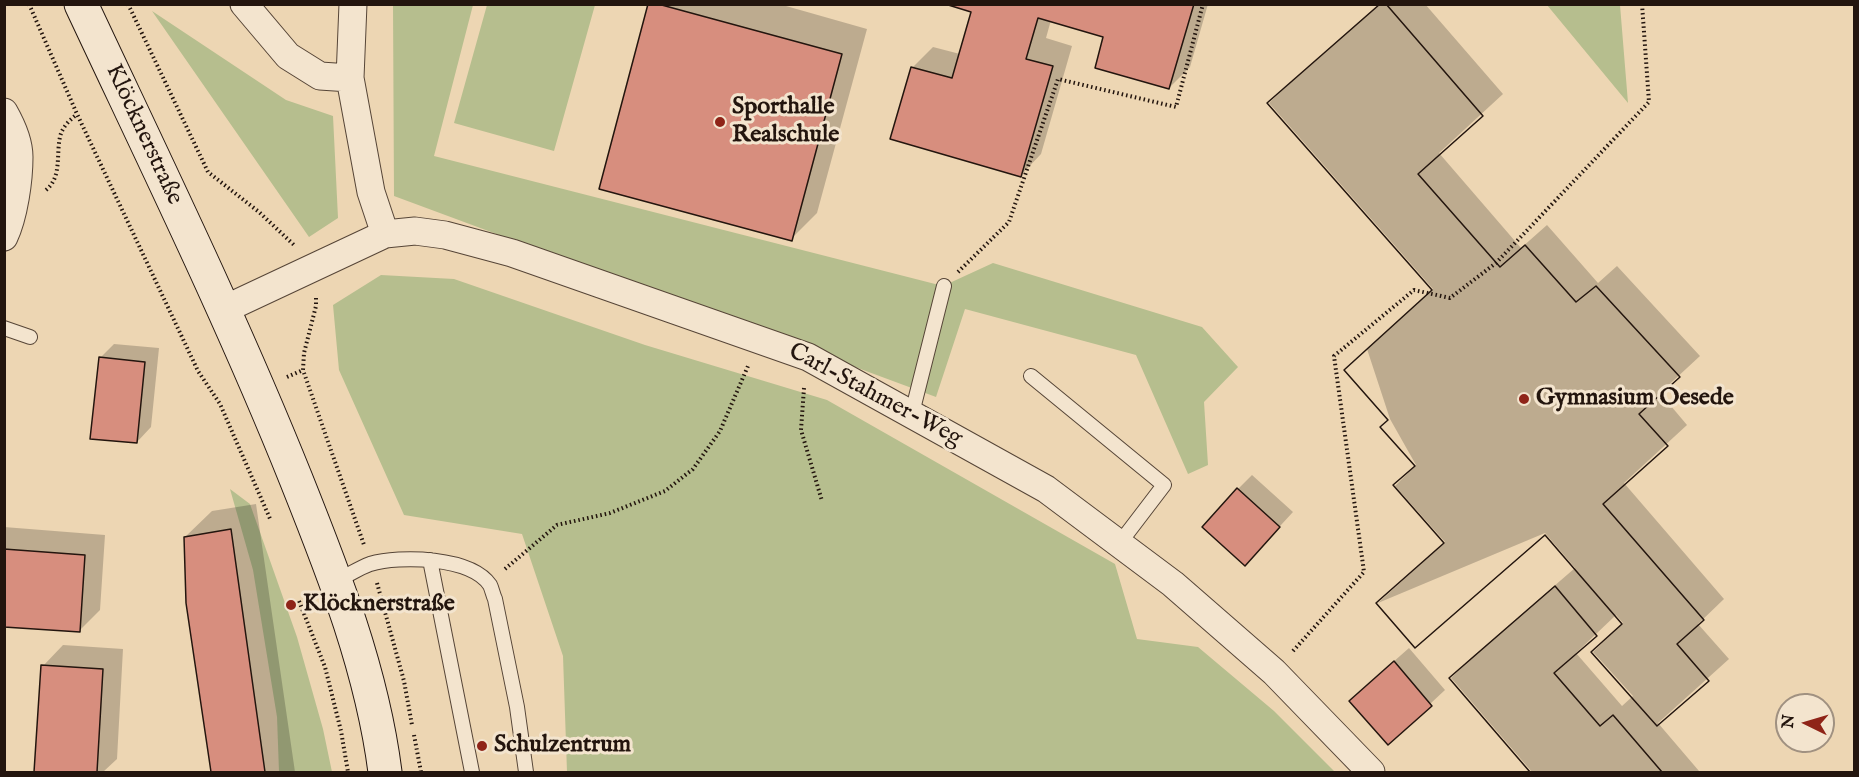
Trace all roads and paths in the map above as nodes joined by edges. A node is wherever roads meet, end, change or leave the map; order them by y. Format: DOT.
graph roads {
  1 [pos="29,4"];
  2 [pos="81,4"];
  3 [pos="128,4"];
  4 [pos="244,4"];
  5 [pos="353,4"];
  6 [pos="1203,4"];
  7 [pos="1642,4"];
  8 [pos="350,78"];
  9 [pos="4,112"];
  10 [pos="77,114"];
  11 [pos="15,191"];
  12 [pos="385,234"];
  13 [pos="4,237"];
  14 [pos="309,268"];
  15 [pos="944,286"];
  16 [pos="225,309"];
  17 [pos="4,328"];
  18 [pos="30,338"];
  19 [pos="757,338"];
  20 [pos="808,357"];
  21 [pos="1031,376"];
  22 [pos="912,413"];
  23 [pos="822,501"];
  24 [pos="271,521"];
  25 [pos="1119,544"];
  26 [pos="430,560"];
  27 [pos="370,564"];
  28 [pos="336,581"];
  29 [pos="490,585"];
  30 [pos="299,601"];
  31 [pos="1274,672"];
  32 [pos="348,772"];
  33 [pos="385,772"];
  34 [pos="421,772"];
  35 [pos="472,772"];
  36 [pos="526,772"];
  37 [pos="1371,772"];
  1 -- 10 [label="path"];
  2 -- 16 [label="main road, Klöcknerstraße"];
  3 -- 14 [label="path"];
  4 -- 8 [label="street"];
  5 -- 8 [label="street"];
  6 -- 15 [label="path"];
  7 -- 31 [label="path"];
  8 -- 12 [label="street"];
  9 -- 11 [label="street"];
  10 -- 11 [label="path"];
  10 -- 24 [label="path"];
  11 -- 13 [label="street"];
  12 -- 14 [label="street, Carl-Stahmer-Weg"];
  12 -- 19 [label="street, Carl-Stahmer-Weg"];
  14 -- 16 [label="street, Carl-Stahmer-Weg"];
  14 -- 27 [label="path"];
  15 -- 22 [label="lane"];
  16 -- 28 [label="main road, Klöcknerstraße"];
  17 -- 18 [label="lane"];
  19 -- 20 [label="street, Carl-Stahmer-Weg"];
  19 -- 29 [label="path"];
  20 -- 22 [label="street, Carl-Stahmer-Weg"];
  20 -- 23 [label="path"];
  21 -- 25 [label="lane"];
  22 -- 25 [label="street, Carl-Stahmer-Weg"];
  25 -- 31 [label="street, Carl-Stahmer-Weg"];
  26 -- 27 [label="lane"];
  26 -- 29 [label="lane"];
  26 -- 35 [label="lane"];
  27 -- 28 [label="lane"];
  27 -- 34 [label="path"];
  28 -- 33 [label="main road, Klöcknerstraße"];
  29 -- 36 [label="lane"];
  30 -- 32 [label="path"];
  31 -- 37 [label="street, Carl-Stahmer-Weg"];
}
